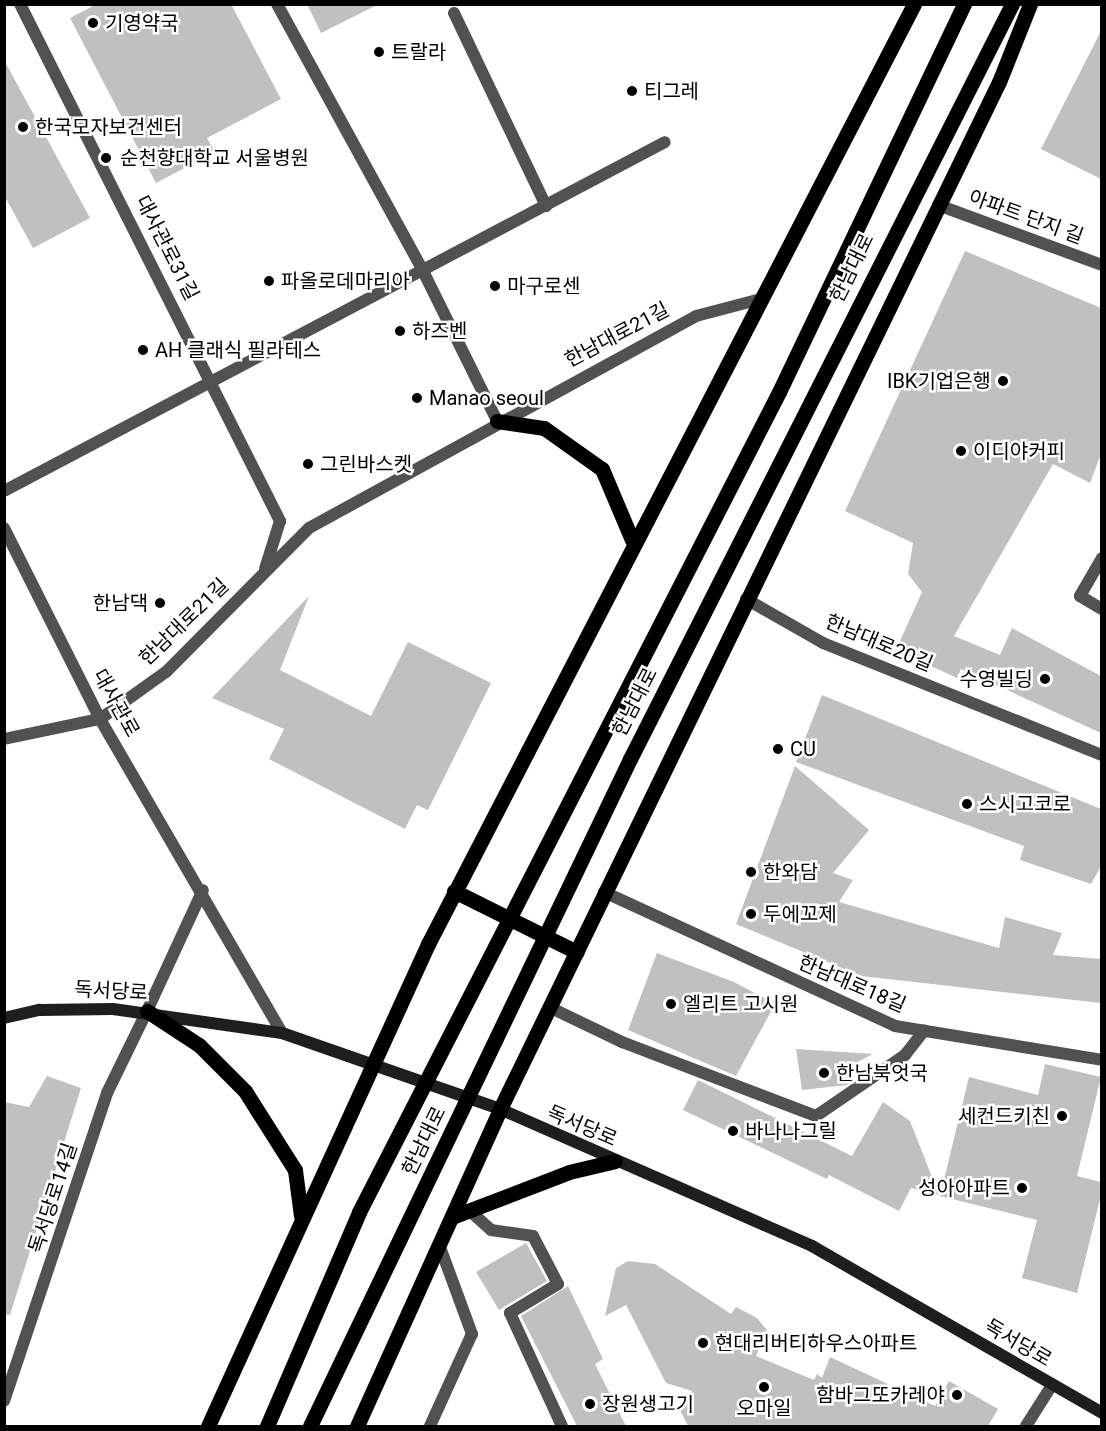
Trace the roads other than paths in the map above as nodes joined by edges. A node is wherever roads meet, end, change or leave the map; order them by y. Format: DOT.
graph roads {
  1 [pos="20,4"];
  2 [pos="277,4"];
  3 [pos="914,4"];
  4 [pos="964,4"];
  5 [pos="1012,4"];
  6 [pos="1030,4"];
  7 [pos="454,13"];
  8 [pos="665,142"];
  9 [pos="546,206"];
  10 [pos="938,206"];
  11 [pos="1101,265"];
  12 [pos="424,273"];
  13 [pos="761,299"];
  14 [pos="213,381"];
  15 [pos="497,421"];
  16 [pos="4,491"];
  17 [pos="4,528"];
  18 [pos="632,540"];
  19 [pos="1101,558"];
  20 [pos="264,571"];
  21 [pos="746,599"];
  22 [pos="1101,609"];
  23 [pos="100,719"];
  24 [pos="4,739"];
  25 [pos="1101,755"];
  26 [pos="203,890"];
  27 [pos="454,891"];
  28 [pos="604,892"];
  29 [pos="577,952"];
  30 [pos="551,1008"];
  31 [pos="147,1011"];
  32 [pos="5,1017"];
  33 [pos="924,1031"];
  34 [pos="282,1033"];
  35 [pos="1101,1060"];
  36 [pos="372,1065"];
  37 [pos="500,1109"];
  38 [pos="615,1161"];
  39 [pos="470,1211"];
  40 [pos="301,1217"];
  41 [pos="452,1217"];
  42 [pos="440,1247"];
  43 [pos="1052,1385"];
  44 [pos="4,1401"];
  45 [pos="1101,1413"];
  46 [pos="208,1426"];
  47 [pos="267,1426"];
  48 [pos="310,1426"];
  49 [pos="357,1426"];
  50 [pos="430,1426"];
  51 [pos="562,1426"];
  52 [pos="1026,1426"];
  1 -- 14 [label="street, 대사관로31길"];
  2 -- 12 [label="street"];
  3 -- 13 [label="main road"];
  4 -- 47 [label="main road, 한남대로"];
  5 -- 48 [label="main road, 한남대로"];
  6 -- 10 [label="main road"];
  7 -- 9 [label="street"];
  8 -- 9 [label="street"];
  9 -- 12 [label="street"];
  10 -- 11 [label="street, 아파트 단지 길"];
  10 -- 21 [label="main road"];
  12 -- 14 [label="street"];
  12 -- 15 [label="street"];
  13 -- 15 [label="street, 한남대로21길"];
  13 -- 18 [label="main road"];
  14 -- 16 [label="street"];
  14 -- 20 [label="street, 한남대로21길"];
  15 -- 18 [label="main road"];
  15 -- 20 [label="street, 한남대로21길"];
  17 -- 23 [label="street, 대사관로"];
  18 -- 27 [label="main road"];
  19 -- 22 [label="street"];
  20 -- 23 [label="street, 한남대로21길"];
  21 -- 25 [label="street, 한남대로20길"];
  21 -- 28 [label="main road"];
  23 -- 24 [label="street"];
  23 -- 26 [label="street, 대사관로"];
  26 -- 31 [label="street"];
  26 -- 34 [label="street, 대사관로"];
  27 -- 29 [label="main road"];
  27 -- 36 [label="main road"];
  28 -- 29 [label="main road"];
  28 -- 33 [label="street, 한남대로18길"];
  29 -- 30 [label="main road"];
  30 -- 33 [label="street"];
  30 -- 37 [label="main road"];
  31 -- 32 [label="main road, 독서당로"];
  31 -- 34 [label="main road, 독서당로"];
  31 -- 40 [label="main road"];
  31 -- 44 [label="street, 독서당로14길"];
  33 -- 35 [label="street, 한남대로18길"];
  34 -- 36 [label="main road, 독서당로"];
  36 -- 37 [label="main road, 독서당로"];
  36 -- 40 [label="main road"];
  37 -- 38 [label="main road, 독서당로"];
  37 -- 41 [label="main road"];
  38 -- 39 [label="main road"];
  38 -- 43 [label="main road, 독서당로"];
  39 -- 41 [label="main road"];
  39 -- 51 [label="street"];
  40 -- 46 [label="main road"];
  41 -- 42 [label="main road"];
  42 -- 49 [label="main road"];
  42 -- 50 [label="street"];
  43 -- 45 [label="main road, 독서당로"];
  43 -- 52 [label="street"];
}
